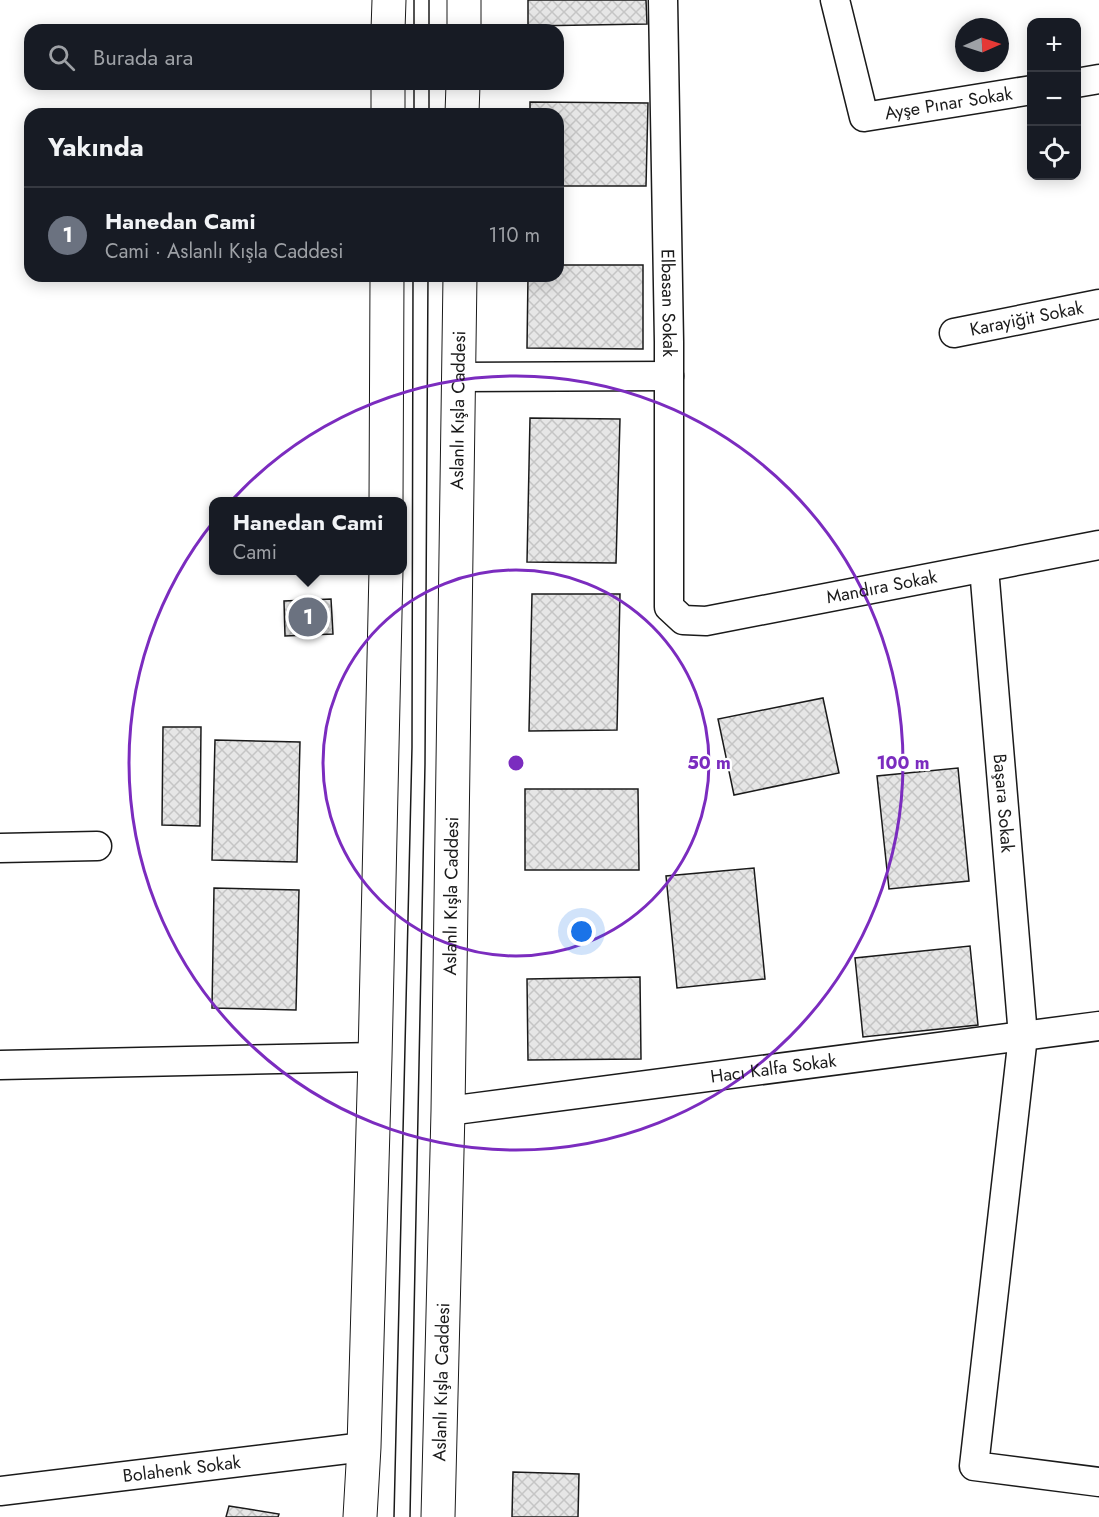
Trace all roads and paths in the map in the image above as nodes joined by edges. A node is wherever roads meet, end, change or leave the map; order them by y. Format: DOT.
graph roads {
  1 [pos="388,0"];
  2 [pos="464,0"];
  3 [pos="663,0"];
  4 [pos="835,0"];
  5 [pos="388,24"];
  6 [pos="464,24"];
  7 [pos="1099,80"];
  8 [pos="1081,82"];
  9 [pos="388,90"];
  10 [pos="463,90"];
  11 [pos="1027,91"];
  12 [pos="388,108"];
  13 [pos="462,108"];
  14 [pos="387,282"];
  15 [pos="460,282"];
  16 [pos="1099,304"];
  17 [pos="954,333"];
  18 [pos="669,376"];
  19 [pos="458,377"];
  20 [pos="386,497"];
  21 [pos="1099,545"];
  22 [pos="984,568"];
  23 [pos="386,575"];
  24 [pos="669,607"];
  25 [pos="97,846"];
  26 [pos="0,848"];
  27 [pos="1099,1026"];
  28 [pos="1023,1036"];
  29 [pos="375,1057"];
  30 [pos="0,1065"];
  31 [pos="448,1111"];
  32 [pos="364,1448"];
  33 [pos="1099,1482"];
  34 [pos="0,1491"];
  35 [pos="360,1517"];
  36 [pos="438,1517"];
  1 -- 5 [label="main road"];
  2 -- 6 [label="main road"];
  3 -- 18 [label="street, Elbasan Sokak"];
  4 -- 11 [label="street, Ayşe Pınar Sokak"];
  7 -- 8 [label="street"];
  9 -- 12 [label="main road"];
  10 -- 13 [label="main road"];
  14 -- 20 [label="main road"];
  15 -- 19 [label="main road, Aslanlı Kışla Caddesi"];
  16 -- 17 [label="street, Karayiğit Sokak"];
  18 -- 19 [label="street"];
  18 -- 24 [label="street, Elbasan Sokak"];
  19 -- 31 [label="main road, Aslanlı Kışla Caddesi"];
  21 -- 22 [label="street, Mandıra Sokak"];
  22 -- 24 [label="street, Mandıra Sokak"];
  22 -- 28 [label="street, Başara Sokak"];
  23 -- 29 [label="main road"];
  25 -- 26 [label="street"];
  27 -- 28 [label="street, Hacı Kalfa Sokak"];
  28 -- 31 [label="street, Hacı Kalfa Sokak"];
  28 -- 33 [label="street, Başara Sokak"];
  29 -- 30 [label="street"];
  29 -- 32 [label="main road"];
  31 -- 36 [label="main road, Aslanlı Kışla Caddesi"];
  32 -- 34 [label="street, Bolahenk Sokak"];
  32 -- 35 [label="main road"];
}
